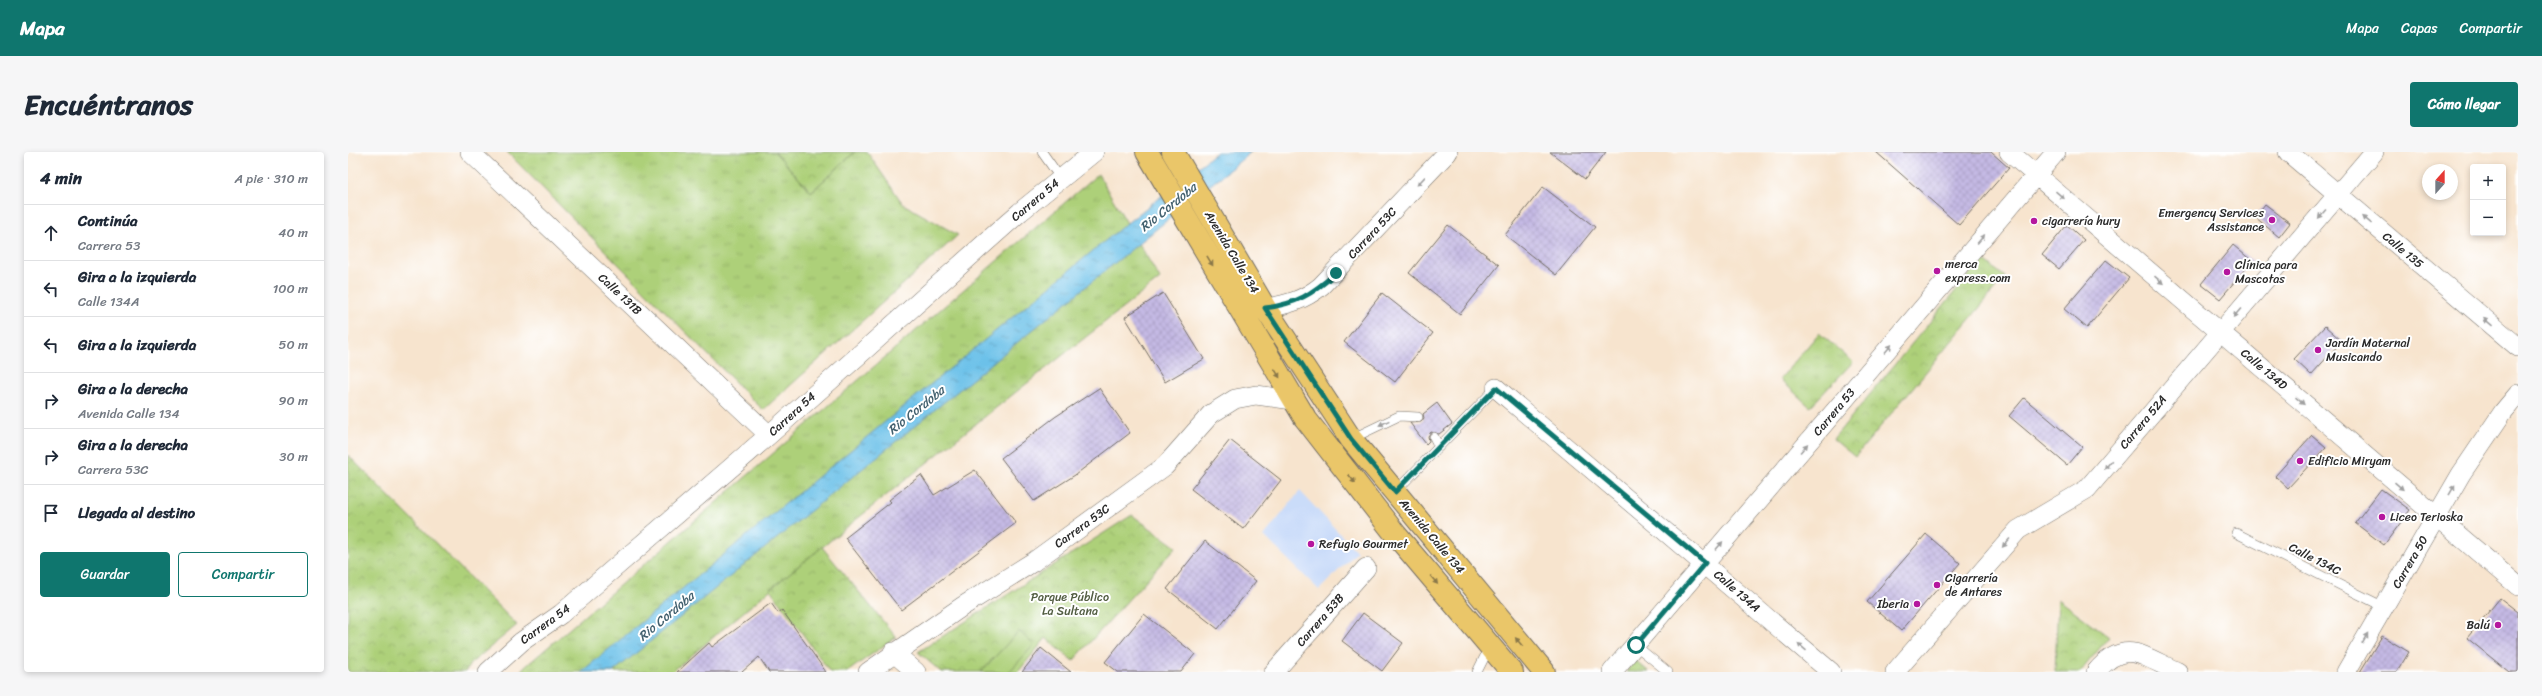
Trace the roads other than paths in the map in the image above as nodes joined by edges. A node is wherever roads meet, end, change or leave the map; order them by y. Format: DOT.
graph roads {
  1 [pos="470,152"];
  2 [pos="1042,152"];
  3 [pos="1094,152"];
  4 [pos="1147,152"];
  5 [pos="1448,152"];
  6 [pos="2009,152"];
  7 [pos="2056,152"];
  8 [pos="2288,152"];
  9 [pos="2374,152"];
  10 [pos="1176,156"];
  11 [pos="2036,175"];
  12 [pos="1061,179"];
  13 [pos="2338,195"];
  14 [pos="1265,308"];
  15 [pos="2220,332"];
  16 [pos="2518,347"];
  17 [pos="1496,388"];
  18 [pos="2518,394"];
  19 [pos="1293,400"];
  20 [pos="1418,417"];
  21 [pos="769,435"];
  22 [pos="1434,437"];
  23 [pos="1351,439"];
  24 [pos="1438,447"];
  25 [pos="1395,492"];
  26 [pos="2436,518"];
  27 [pos="2236,533"];
  28 [pos="1705,563"];
  29 [pos="1366,568"];
  30 [pos="2518,586"];
  31 [pos="2384,607"];
  32 [pos="1636,645"];
  33 [pos="1490,646"];
  34 [pos="893,652"];
  35 [pos="488,672"];
  36 [pos="868,672"];
  37 [pos="916,672"];
  38 [pos="1274,672"];
  39 [pos="1477,672"];
  40 [pos="1512,672"];
  41 [pos="1544,672"];
  42 [pos="1612,672"];
  43 [pos="1668,672"];
  44 [pos="1832,672"];
  45 [pos="1895,672"];
  46 [pos="2096,672"];
  47 [pos="2178,672"];
  48 [pos="2346,672"];
  1 -- 21 [label="street, Calle 131B"];
  2 -- 12 [label="lane"];
  3 -- 12 [label="street, Carrera 54"];
  4 -- 19 [label="main road, Avenida Calle 134, one-way"];
  5 -- 14 [label="street, Carrera 53C, one-way"];
  6 -- 11 [label="street, Calle 134D"];
  7 -- 11 [label="street, Carrera 53"];
  8 -- 13 [label="street, Calle 135"];
  9 -- 13 [label="street, Carrera 52A"];
  10 -- 14 [label="main road, Avenida Calle 134"];
  11 -- 15 [label="street, Calle 134D, one-way"];
  28 -- 11 [label="street, Carrera 53, one-way"];
  12 -- 21 [label="street, Carrera 54"];
  13 -- 15 [label="street, Carrera 52A, one-way"];
  16 -- 13 [label="street, Calle 135, one-way"];
  14 -- 23 [label="main road, Avenida Calle 134"];
  15 -- 26 [label="street, Calle 134D, one-way"];
  15 -- 45 [label="street, Carrera 52A, one-way"];
  17 -- 24 [label="lane"];
  17 -- 28 [label="street, Calle 134A"];
  26 -- 18 [label="street, Carrera 50, one-way"];
  19 -- 33 [label="main road, Avenida Calle 134, one-way"];
  19 -- 34 [label="street, Carrera 53C"];
  20 -- 23 [label="lane, one-way"];
  21 -- 35 [label="street, Carrera 54"];
  22 -- 24 [label="lane"];
  23 -- 25 [label="main road, Avenida Calle 134"];
  24 -- 25 [label="lane"];
  41 -- 25 [label="main road, Avenida Calle 134, one-way"];
  26 -- 30 [label="street, Calle 134D"];
  26 -- 31 [label="street, Carrera 50"];
  27 -- 31 [label="lane, Calle 134C"];
  28 -- 32 [label="street, Carrera 53"];
  44 -- 28 [label="street, Calle 134A, one-way"];
  29 -- 38 [label="street, Carrera 53B"];
  48 -- 31 [label="street, Carrera 50, one-way"];
  32 -- 42 [label="street, Carrera 53"];
  32 -- 43 [label="lane"];
  33 -- 39 [label="lane"];
  33 -- 40 [label="main road, Avenida Calle 134"];
  34 -- 36 [label="street, Carrera 53C"];
  34 -- 37 [label="street"];
  46 -- 47 [label="street"];
}
